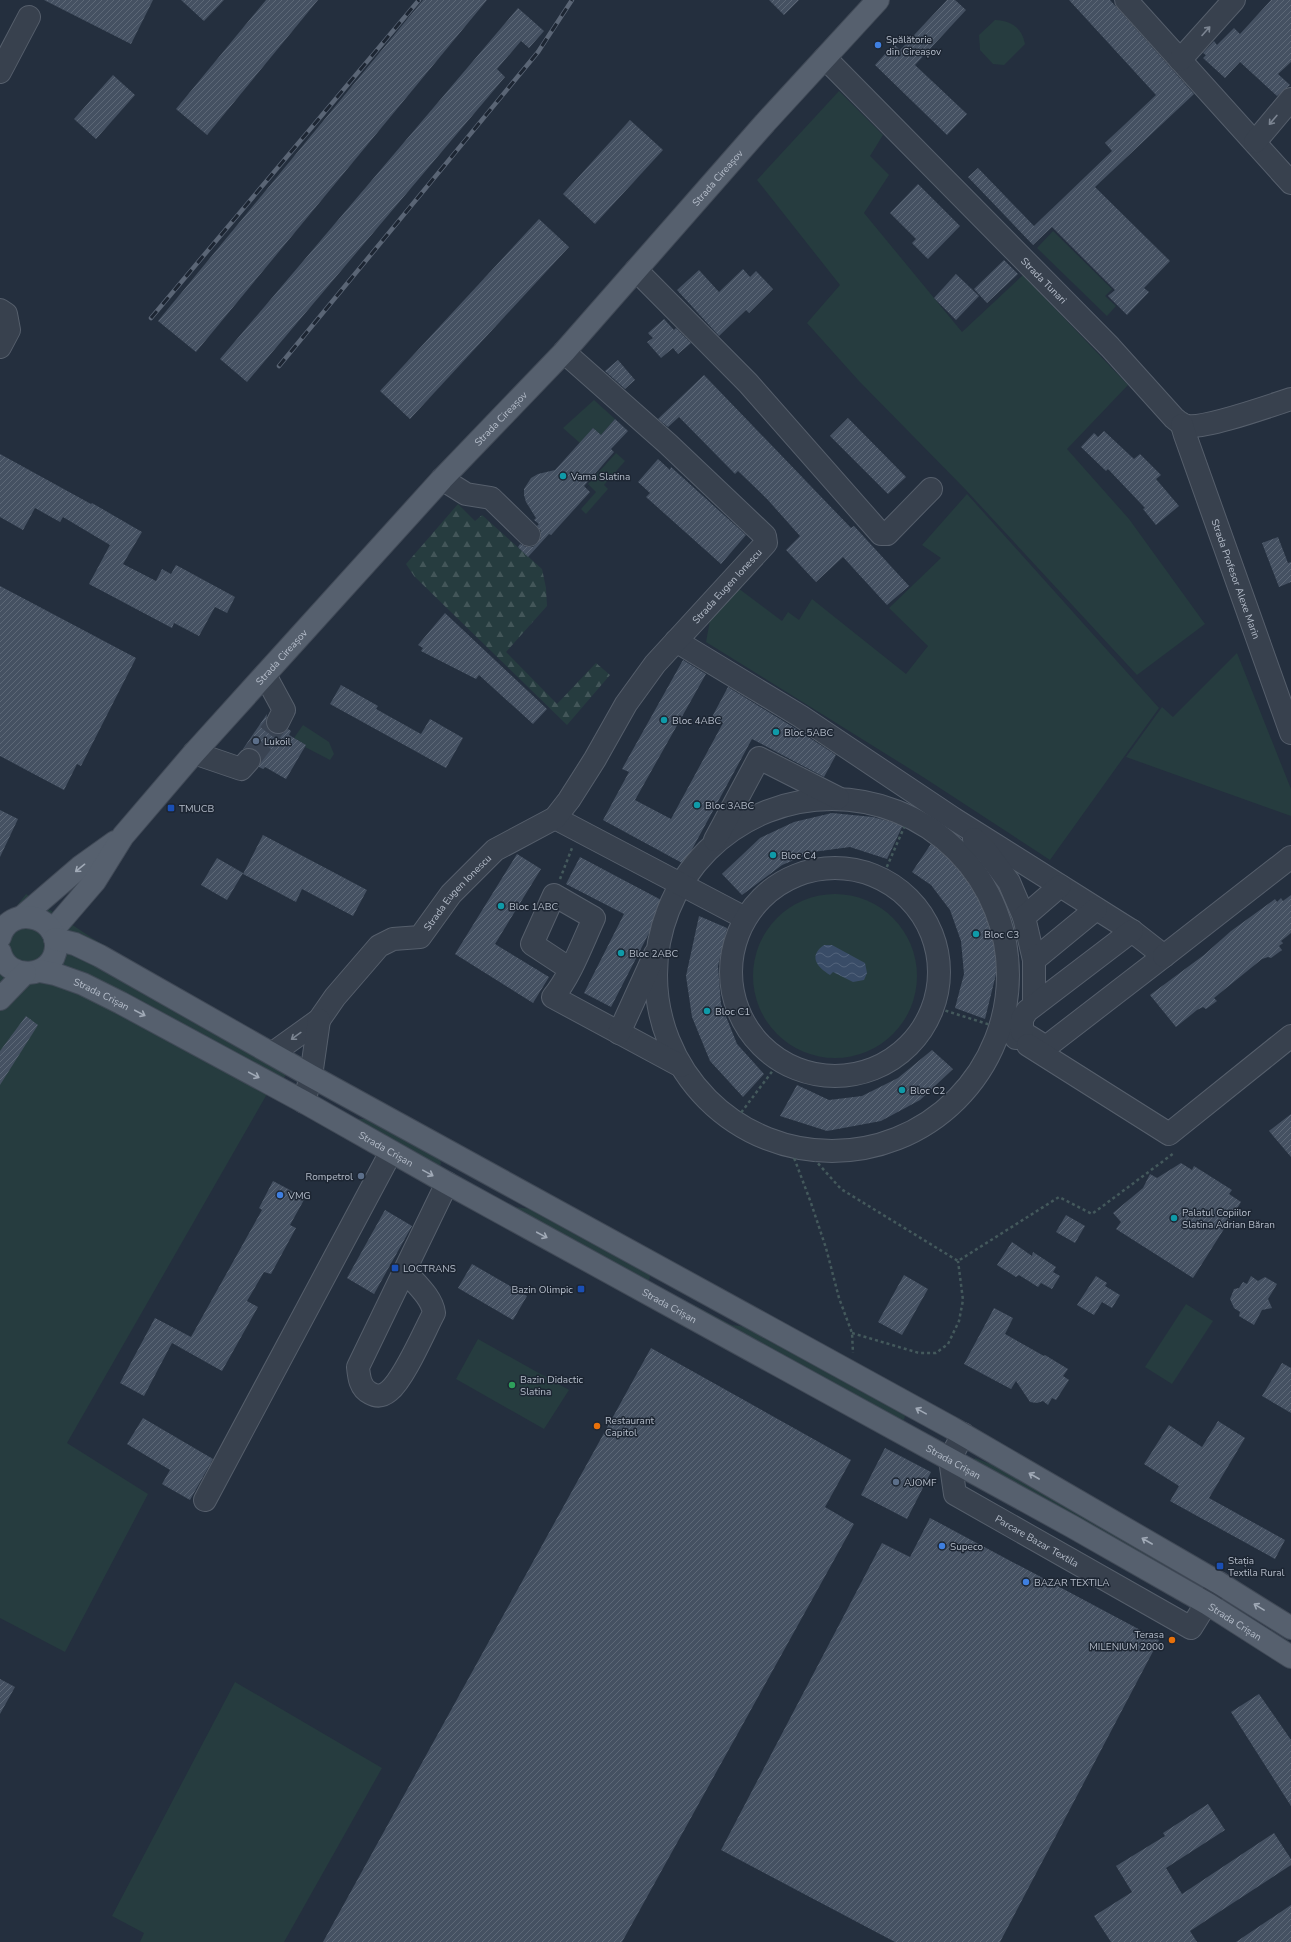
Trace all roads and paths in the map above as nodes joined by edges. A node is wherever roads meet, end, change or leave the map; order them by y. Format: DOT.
graph roads {
  1 [pos="878,0"];
  2 [pos="1126,0"];
  3 [pos="1234,0"];
  4 [pos="29,17"];
  5 [pos="825,58"];
  6 [pos="1180,60"];
  7 [pos="0,72"];
  8 [pos="1291,99"];
  9 [pos="1254,142"];
  10 [pos="1291,183"];
  11 [pos="636,270"];
  12 [pos="0,310"];
  13 [pos="0,347"];
  14 [pos="564,352"];
  15 [pos="1291,399"];
  16 [pos="1182,425"];
  17 [pos="442,479"];
  18 [pos="931,489"];
  19 [pos="529,535"];
  20 [pos="676,641"];
  21 [pos="266,675"];
  22 [pos="278,722"];
  23 [pos="1291,733"];
  24 [pos="194,753"];
  25 [pos="249,760"];
  26 [pos="838,798"];
  27 [pos="909,816"];
  28 [pos="554,818"];
  29 [pos="954,819"];
  30 [pos="579,831"];
  31 [pos="123,836"];
  32 [pos="712,844"];
  33 [pos="1291,857"];
  34 [pos="882,878"];
  35 [pos="680,884"];
  36 [pos="1060,886"];
  37 [pos="554,895"];
  38 [pos="1096,908"];
  39 [pos="23,916"];
  40 [pos="1024,916"];
  41 [pos="745,918"];
  42 [pos="1,930"];
  43 [pos="1132,931"];
  44 [pos="54,935"];
  45 [pos="657,950"];
  46 [pos="0,952"];
  47 [pos="1164,956"];
  48 [pos="1034,960"];
  49 [pos="570,970"];
  50 [pos="32,972"];
  51 [pos="0,999"];
  52 [pos="1034,1005"];
  53 [pos="934,1007"];
  54 [pos="319,1020"];
  55 [pos="619,1033"];
  56 [pos="1013,1033"];
  57 [pos="1291,1036"];
  58 [pos="273,1053"];
  59 [pos="780,1062"];
  60 [pos="681,1066"];
  61 [pos="311,1076"];
  62 [pos="304,1102"];
  63 [pos="734,1122"];
  64 [pos="798,1148"];
  65 [pos="1178,1149"];
  66 [pos="390,1152"];
  67 [pos="447,1183"];
  68 [pos="958,1262"];
  69 [pos="405,1271"];
  70 [pos="852,1333"];
  71 [pos="850,1372"];
  72 [pos="963,1434"];
  73 [pos="950,1459"];
  74 [pos="204,1500"];
  75 [pos="1219,1583"];
  76 [pos="1208,1604"];
  77 [pos="1291,1628"];
  78 [pos="1289,1653"];
  1 -- 5 [label="main road, Strada Cireașov"];
  2 -- 6 [label="street"];
  6 -- 3 [label="street, one-way"];
  4 -- 7 [label="street"];
  5 -- 11 [label="main road, Strada Cireașov"];
  5 -- 16 [label="street, Strada Tunari"];
  6 -- 9 [label="street"];
  8 -- 9 [label="street, one-way"];
  9 -- 10 [label="street"];
  11 -- 14 [label="main road, Strada Cireașov"];
  11 -- 18 [label="street"];
  12 -- 13 [label="street"];
  14 -- 17 [label="main road, Strada Cireașov"];
  14 -- 20 [label="street, Strada Eugen Ionescu"];
  15 -- 16 [label="street"];
  16 -- 23 [label="street, Strada Profesor Alexe Marin"];
  17 -- 19 [label="street"];
  17 -- 21 [label="main road, Strada Cireașov"];
  20 -- 28 [label="street, Strada Eugen Ionescu"];
  20 -- 29 [label="street"];
  21 -- 22 [label="street"];
  21 -- 24 [label="main road, Strada Cireașov"];
  24 -- 25 [label="street"];
  24 -- 31 [label="main road, Strada Cireașov"];
  26 -- 27 [label="street"];
  26 -- 32 [label="street"];
  26 -- 32 [label="street"];
  27 -- 34 [label="path"];
  27 -- 56 [label="street"];
  28 -- 30 [label="street"];
  28 -- 54 [label="street, Strada Eugen Ionescu"];
  29 -- 36 [label="street"];
  29 -- 40 [label="street"];
  30 -- 35 [label="street"];
  30 -- 37 [label="path"];
  31 -- 39 [label="main road, Strada Cireașov, one-way"];
  31 -- 44 [label="main road, Strada Cireașov"];
  32 -- 35 [label="street"];
  33 -- 47 [label="street"];
  34 -- 41 [label="street"];
  34 -- 53 [label="street"];
  35 -- 41 [label="street"];
  35 -- 45 [label="street"];
  36 -- 38 [label="street"];
  36 -- 40 [label="street"];
  37 -- 49 [label="street"];
  37 -- 49 [label="street"];
  38 -- 43 [label="street"];
  38 -- 48 [label="street"];
  39 -- 42 [label="main road, Strada Cireașov"];
  39 -- 44 [label="main road"];
  40 -- 48 [label="street"];
  41 -- 59 [label="street"];
  43 -- 47 [label="street"];
  43 -- 52 [label="street"];
  44 -- 50 [label="main road"];
  44 -- 58 [label="main road"];
  45 -- 55 [label="street"];
  45 -- 60 [label="street"];
  46 -- 50 [label="main road, Strada Crișan"];
  47 -- 56 [label="street"];
  48 -- 52 [label="street"];
  49 -- 55 [label="street"];
  50 -- 51 [label="main road"];
  50 -- 62 [label="main road, Strada Crișan, one-way"];
  52 -- 56 [label="street"];
  53 -- 56 [label="path"];
  53 -- 59 [label="street"];
  54 -- 58 [label="street, Strada Eugen Ionescu, one-way"];
  54 -- 61 [label="street, Strada Eugen Ionescu"];
  55 -- 60 [label="street"];
  56 -- 57 [label="street"];
  56 -- 64 [label="street"];
  58 -- 61 [label="main road"];
  59 -- 63 [label="path"];
  60 -- 63 [label="street"];
  61 -- 62 [label="street, Strada Eugen Ionescu"];
  61 -- 71 [label="main road"];
  62 -- 66 [label="main road, Strada Crișan"];
  63 -- 64 [label="street"];
  64 -- 68 [label="path"];
  64 -- 70 [label="path"];
  65 -- 68 [label="path"];
  66 -- 67 [label="main road, Strada Crișan, one-way"];
  66 -- 74 [label="street"];
  67 -- 69 [label="street"];
  67 -- 73 [label="main road, Strada Crișan, one-way"];
  68 -- 70 [label="path"];
  69 -- 69 [label="street"];
  70 -- 71 [label="path"];
  72 -- 71 [label="main road, one-way"];
  72 -- 73 [label="street"];
  75 -- 72 [label="main road, one-way"];
  73 -- 76 [label="main road, Strada Crișan"];
  73 -- 76 [label="street, Parcare Bazar Textila"];
  75 -- 76 [label="street, Parcare Bazar Textila"];
  77 -- 75 [label="main road, one-way"];
  76 -- 78 [label="main road, Strada Crișan"];
}
